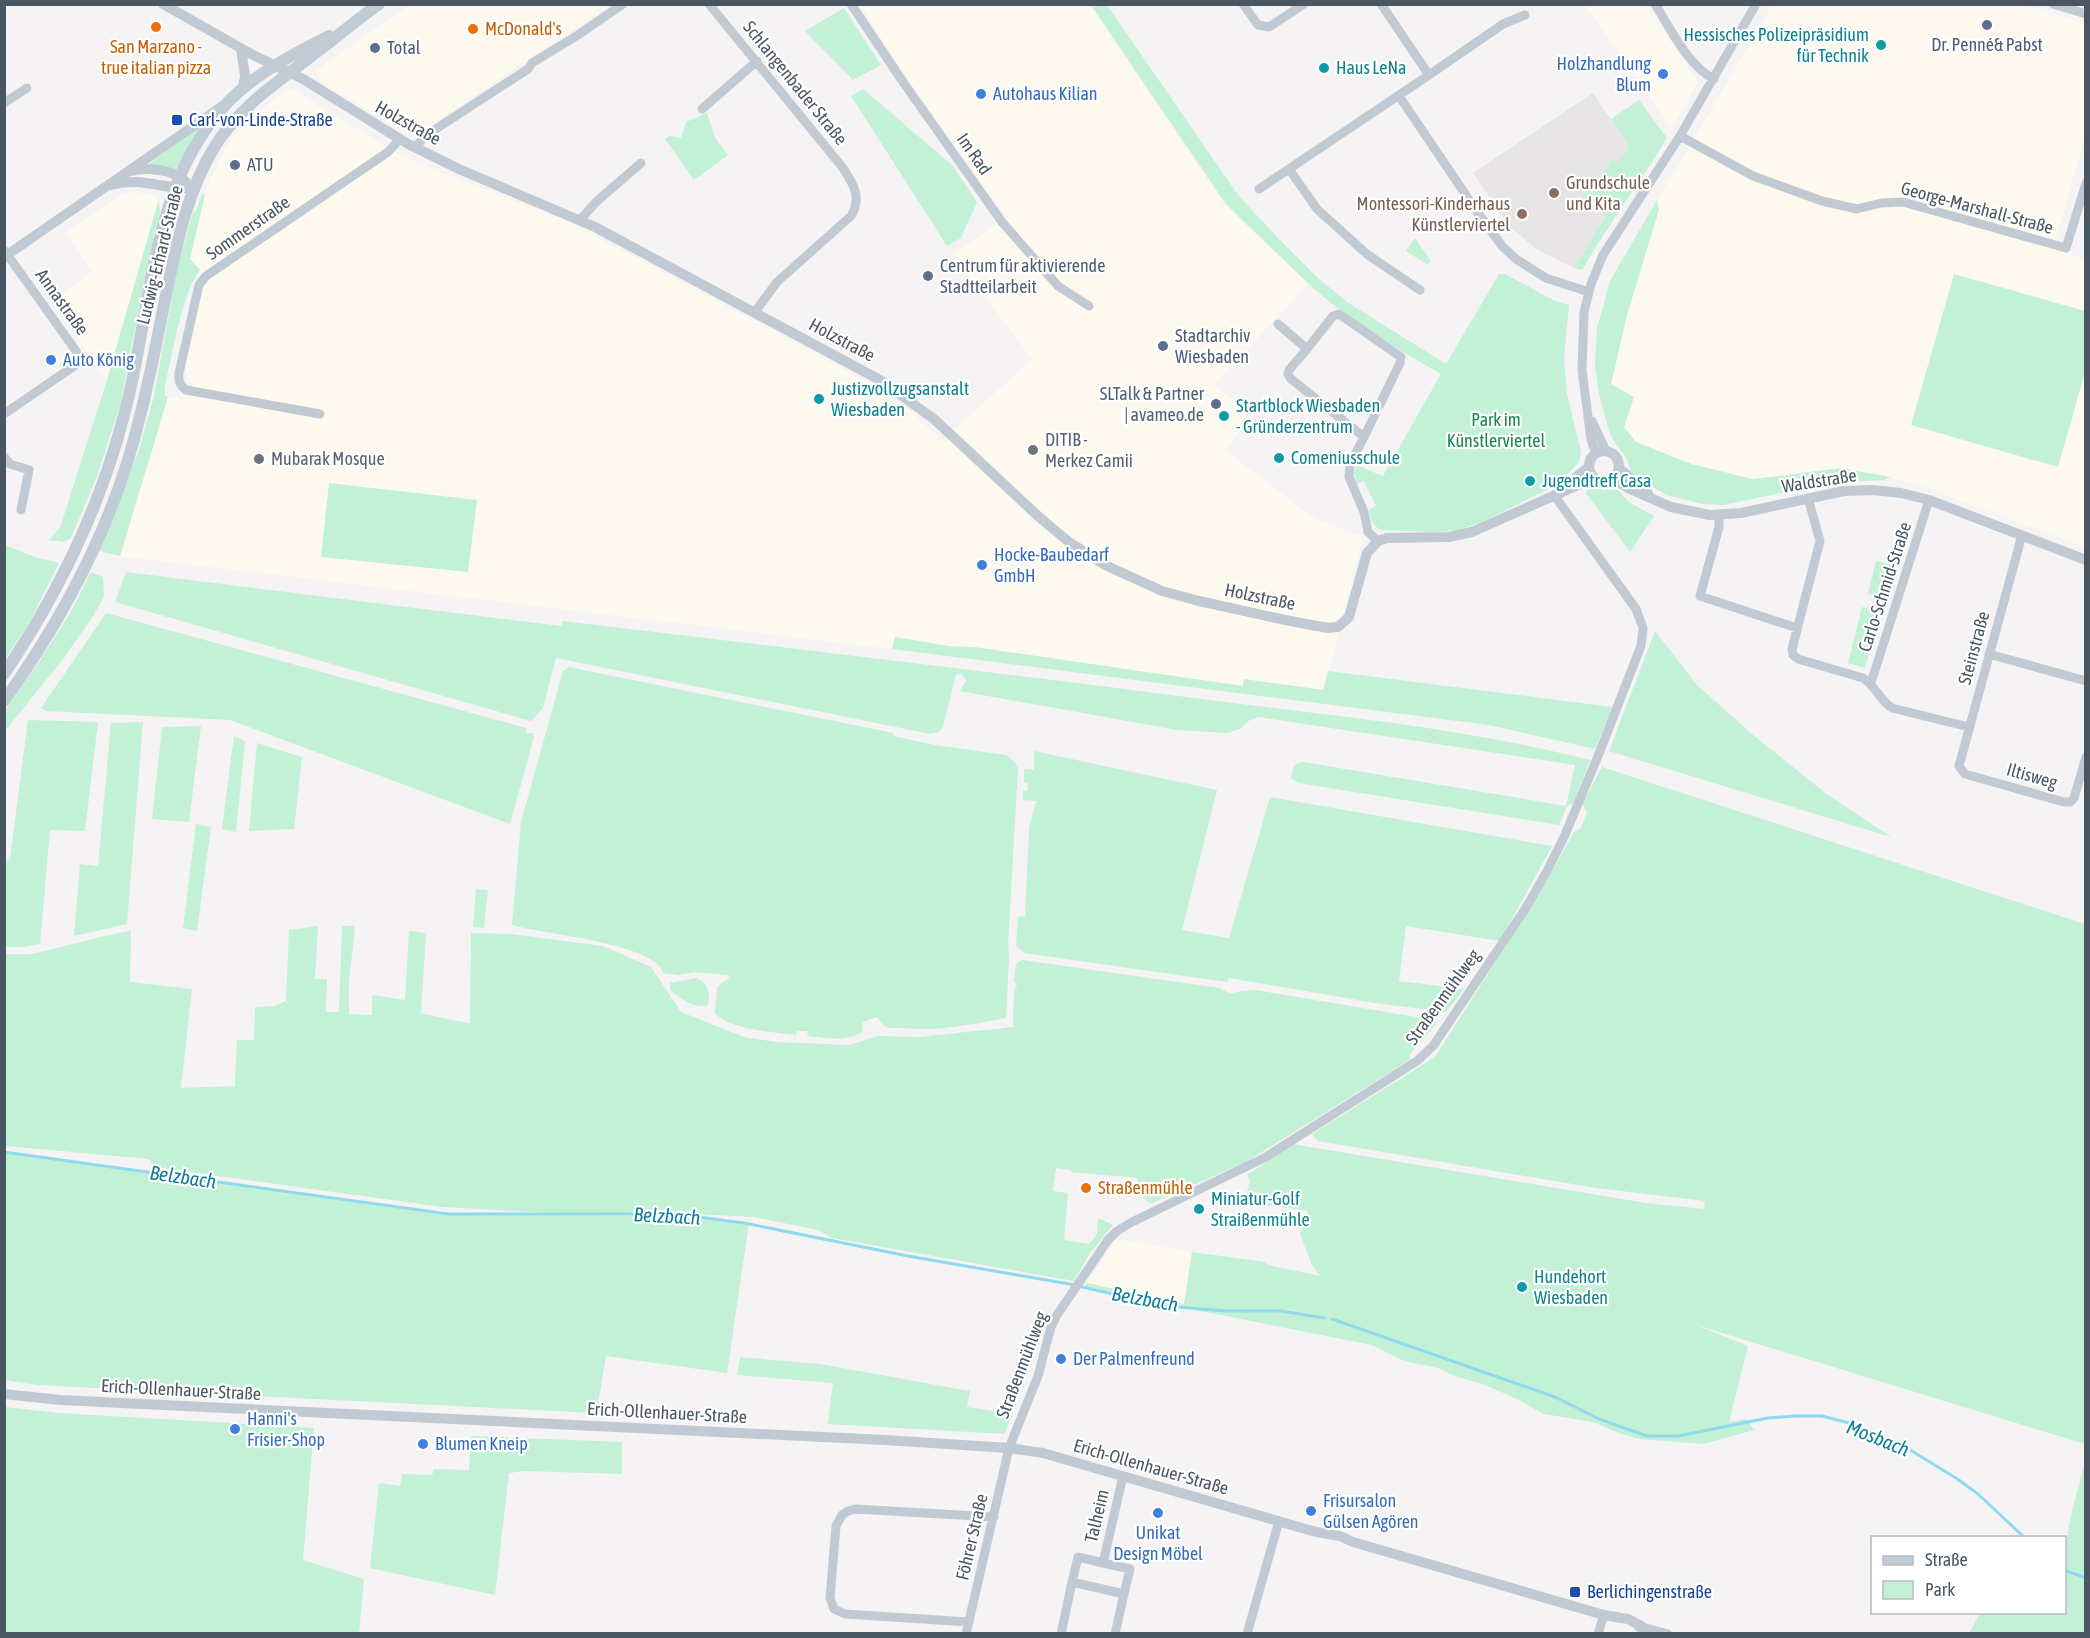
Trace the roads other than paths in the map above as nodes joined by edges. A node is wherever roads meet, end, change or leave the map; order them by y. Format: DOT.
graph roads {
  1 [pos="163,4"];
  2 [pos="379,4"];
  3 [pos="623,4"];
  4 [pos="709,4"];
  5 [pos="851,4"];
  6 [pos="1243,4"];
  7 [pos="1381,4"];
  8 [pos="1655,4"];
  9 [pos="1756,4"];
  10 [pos="2053,4"];
  11 [pos="1301,7"];
  12 [pos="2085,14"];
  13 [pos="1524,15"];
  14 [pos="346,28"];
  15 [pos="241,49"];
  16 [pos="757,61"];
  17 [pos="277,66"];
  18 [pos="291,72"];
  19 [pos="1428,75"];
  20 [pos="1714,79"];
  21 [pos="27,88"];
  22 [pos="243,89"];
  23 [pos="1399,96"];
  24 [pos="229,101"];
  25 [pos="4,103"];
  26 [pos="702,109"];
  27 [pos="1680,136"];
  28 [pos="400,139"];
  29 [pos="415,148"];
  30 [pos="640,163"];
  31 [pos="1289,169"];
  32 [pos="126,172"];
  33 [pos="181,177"];
  34 [pos="2085,183"];
  35 [pos="105,187"];
  36 [pos="193,188"];
  37 [pos="175,189"];
  38 [pos="1259,189"];
  39 [pos="580,220"];
  40 [pos="6,254"];
  41 [pos="1420,290"];
  42 [pos="1588,292"];
  43 [pos="1089,306"];
  44 [pos="754,312"];
  45 [pos="1278,324"];
  46 [pos="1306,350"];
  47 [pos="4,414"];
  48 [pos="320,414"];
  49 [pos="1364,436"];
  50 [pos="1601,452"];
  51 [pos="4,457"];
  52 [pos="1589,467"];
  53 [pos="1616,473"];
  54 [pos="1594,478"];
  55 [pos="1554,495"];
  56 [pos="1808,498"];
  57 [pos="1929,500"];
  58 [pos="21,510"];
  59 [pos="1719,515"];
  60 [pos="2022,535"];
  61 [pos="1378,542"];
  62 [pos="2085,560"];
  63 [pos="1797,628"];
  64 [pos="1989,654"];
  65 [pos="4,674"];
  66 [pos="2085,681"];
  67 [pos="1871,683"];
  68 [pos="4,701"];
  69 [pos="1969,727"];
  70 [pos="2085,757"];
  71 [pos="1960,769"];
  72 [pos="2082,783"];
  73 [pos="4,1394"];
  74 [pos="1009,1448"];
  75 [pos="1123,1476"];
  76 [pos="994,1517"];
  77 [pos="1279,1521"];
  78 [pos="1103,1563"];
  79 [pos="1072,1582"];
  80 [pos="1124,1594"];
  81 [pos="1609,1616"];
  82 [pos="969,1622"];
  83 [pos="966,1634"];
  84 [pos="1060,1634"];
  85 [pos="1115,1634"];
  86 [pos="1247,1634"];
  87 [pos="1598,1634"];
  88 [pos="1667,1634"];
  1 -- 15 [label="street"];
  2 -- 14 [label="main road"];
  3 -- 29 [label="street"];
  4 -- 16 [label="street, Schlangenbader Straße"];
  5 -- 43 [label="street, Im Rad"];
  6 -- 11 [label="street"];
  7 -- 19 [label="street"];
  8 -- 20 [label="street"];
  9 -- 20 [label="street"];
  10 -- 12 [label="street"];
  13 -- 19 [label="street"];
  14 -- 17 [label="main road, Ludwig-Erhard-Straße"];
  14 -- 18 [label="main road, Ludwig-Erhard-Straße"];
  15 -- 17 [label="street"];
  15 -- 22 [label="street"];
  16 -- 26 [label="street"];
  16 -- 44 [label="street, Schlangenbader Straße"];
  17 -- 18 [label="street"];
  17 -- 22 [label="main road, Ludwig-Erhard-Straße"];
  18 -- 28 [label="street, Holzstraße"];
  18 -- 36 [label="main road, Ludwig-Erhard-Straße"];
  19 -- 23 [label="street"];
  20 -- 27 [label="street"];
  21 -- 25 [label="street"];
  22 -- 24 [label="main road, Ludwig-Erhard-Straße"];
  23 -- 31 [label="street"];
  23 -- 42 [label="street"];
  24 -- 32 [label="street"];
  24 -- 33 [label="main road, Ludwig-Erhard-Straße"];
  27 -- 34 [label="street, George-Marshall-Straße"];
  27 -- 42 [label="street"];
  28 -- 29 [label="street, Holzstraße"];
  28 -- 48 [label="street, Sommerstraße"];
  29 -- 39 [label="street, Holzstraße"];
  30 -- 39 [label="street"];
  31 -- 38 [label="street"];
  31 -- 41 [label="street"];
  32 -- 33 [label="street"];
  32 -- 35 [label="street"];
  33 -- 36 [label="street"];
  33 -- 37 [label="main road, Ludwig-Erhard-Straße"];
  35 -- 37 [label="street"];
  35 -- 40 [label="street"];
  36 -- 37 [label="street"];
  36 -- 68 [label="main road, Ludwig-Erhard-Straße"];
  37 -- 65 [label="main road, Ludwig-Erhard-Straße"];
  39 -- 44 [label="street, Holzstraße"];
  40 -- 47 [label="street, Annastraße"];
  42 -- 50 [label="street"];
  44 -- 61 [label="street, Holzstraße"];
  45 -- 46 [label="street"];
  46 -- 49 [label="street"];
  46 -- 49 [label="street"];
  49 -- 61 [label="street"];
  50 -- 52 [label="street"];
  50 -- 53 [label="street"];
  51 -- 58 [label="street"];
  52 -- 54 [label="street"];
  52 -- 55 [label="street"];
  53 -- 54 [label="street"];
  53 -- 59 [label="street, Waldstraße"];
  54 -- 55 [label="street"];
  55 -- 61 [label="street"];
  55 -- 74 [label="street, Straßenmühlweg"];
  56 -- 57 [label="street, Waldstraße"];
  56 -- 59 [label="street, Waldstraße"];
  56 -- 63 [label="street"];
  57 -- 60 [label="street, Waldstraße"];
  57 -- 67 [label="street, Carlo-Schmid-Straße"];
  59 -- 63 [label="street"];
  60 -- 62 [label="street, Waldstraße"];
  60 -- 64 [label="street, Steinstraße"];
  63 -- 67 [label="street"];
  64 -- 66 [label="street"];
  64 -- 69 [label="street, Steinstraße"];
  67 -- 69 [label="street"];
  69 -- 71 [label="street, Steinstraße"];
  70 -- 72 [label="street"];
  71 -- 72 [label="street, Iltisweg"];
  73 -- 74 [label="street, Erich-Ollenhauer-Straße"];
  74 -- 75 [label="street, Erich-Ollenhauer-Straße"];
  74 -- 76 [label="street, Föhrer Straße"];
  75 -- 77 [label="street, Erich-Ollenhauer-Straße"];
  75 -- 78 [label="street, Talheim"];
  76 -- 82 [label="street, Föhrer Straße"];
  76 -- 82 [label="street"];
  77 -- 81 [label="street, Erich-Ollenhauer-Straße"];
  77 -- 86 [label="street"];
  78 -- 79 [label="street, Talheim"];
  78 -- 80 [label="street, Talheim"];
  79 -- 80 [label="street"];
  79 -- 84 [label="street, Talheim"];
  80 -- 85 [label="street, Talheim"];
  81 -- 87 [label="street"];
  81 -- 88 [label="street, Erich-Ollenhauer-Straße"];
  82 -- 83 [label="street, Föhrer Straße"];
}
